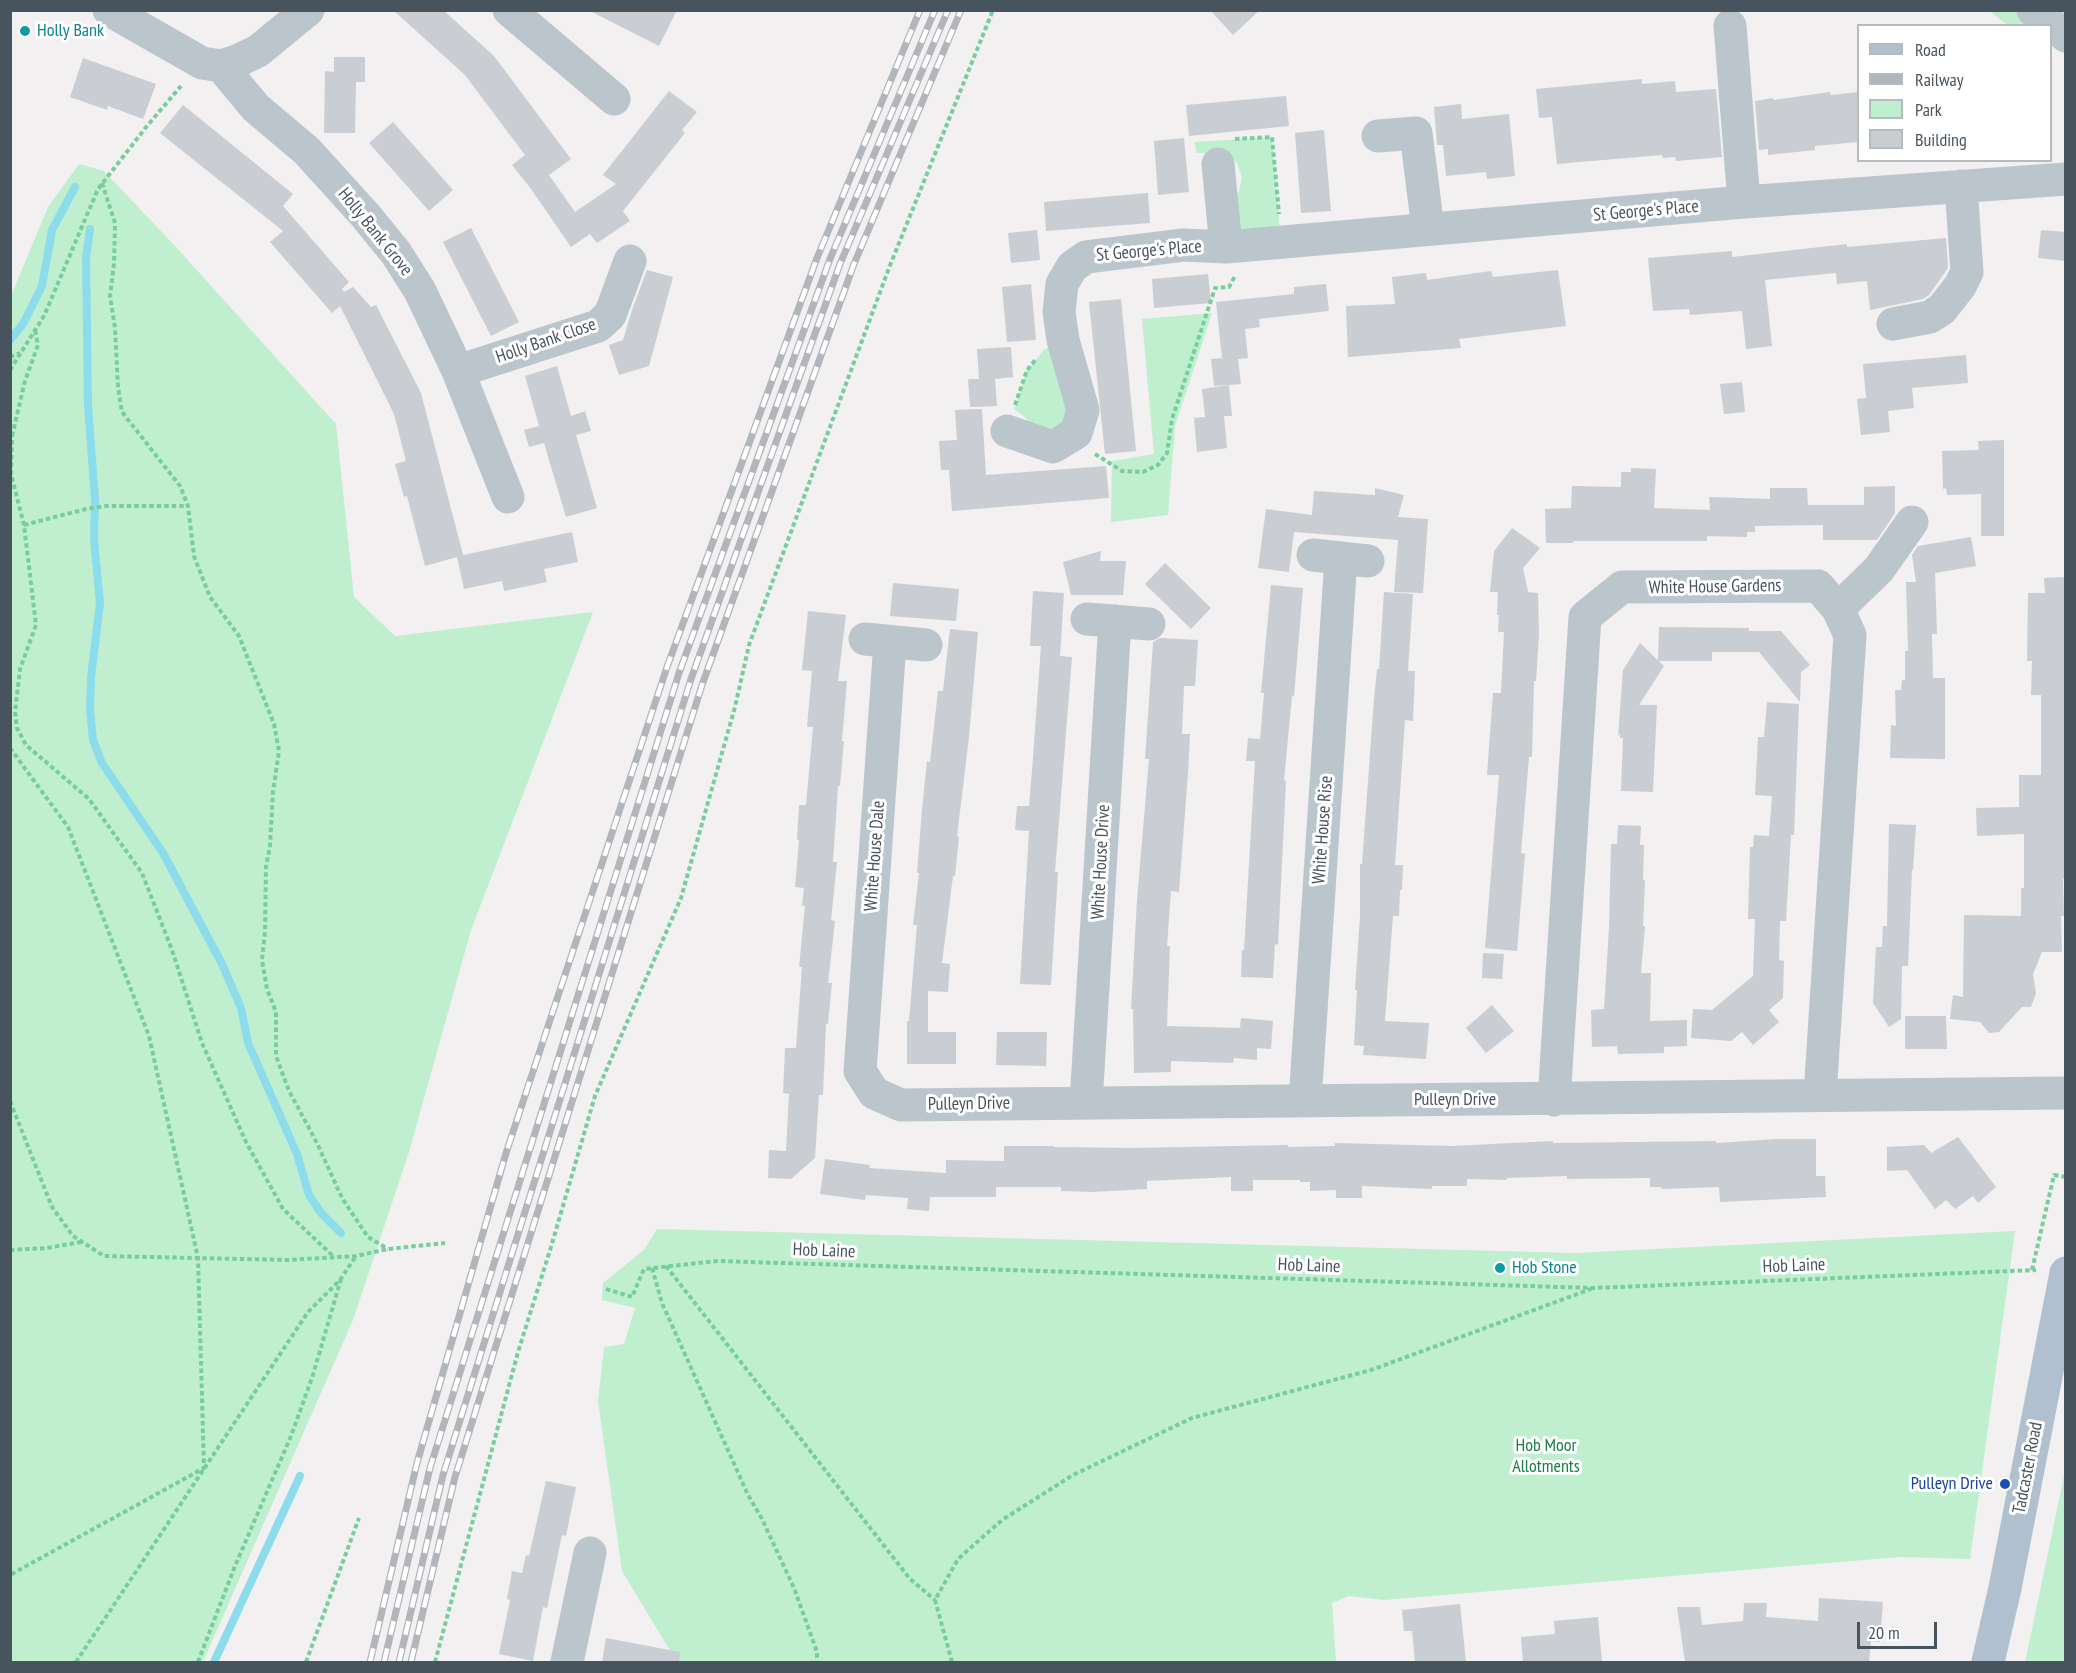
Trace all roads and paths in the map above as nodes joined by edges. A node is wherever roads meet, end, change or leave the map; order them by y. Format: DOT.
graph roads {
  1 [pos="109,10"];
  2 [pos="308,10"];
  3 [pos="509,10"];
  4 [pos="993,10"];
  5 [pos="2033,10"];
  6 [pos="2051,24"];
  7 [pos="2052,25"];
  8 [pos="1730,26"];
  9 [pos="2066,36"];
  10 [pos="211,64"];
  11 [pos="614,99"];
  12 [pos="1378,136"];
  13 [pos="1218,164"];
  14 [pos="2066,179"];
  15 [pos="102,183"];
  16 [pos="1961,186"];
  17 [pos="1744,202"];
  18 [pos="1428,230"];
  19 [pos="1239,246"];
  20 [pos="630,261"];
  21 [pos="1893,324"];
  22 [pos="35,330"];
  23 [pos="1064,340"];
  24 [pos="21,353"];
  25 [pos="10,357"];
  26 [pos="10,370"];
  27 [pos="458,370"];
  28 [pos="1007,431"];
  29 [pos="11,435"];
  30 [pos="1069,437"];
  31 [pos="11,474"];
  32 [pos="508,497"];
  33 [pos="188,506"];
  34 [pos="1912,522"];
  35 [pos="24,525"];
  36 [pos="1340,558"];
  37 [pos="1838,609"];
  38 [pos="1149,624"];
  39 [pos="926,645"];
  40 [pos="10,748"];
  41 [pos="860,1071"];
  42 [pos="2066,1093"];
  43 [pos="1820,1095"];
  44 [pos="1554,1100"];
  45 [pos="10,1101"];
  46 [pos="1305,1101"];
  47 [pos="1086,1103"];
  48 [pos="2066,1178"];
  49 [pos="81,1242"];
  50 [pos="445,1243"];
  51 [pos="388,1249"];
  52 [pos="10,1250"];
  53 [pos="356,1256"];
  54 [pos="334,1257"];
  55 [pos="198,1258"];
  56 [pos="666,1266"];
  57 [pos="652,1268"];
  58 [pos="2066,1274"];
  59 [pos="342,1276"];
  60 [pos="1593,1288"];
  61 [pos="606,1289"];
  62 [pos="204,1468"];
  63 [pos="359,1518"];
  64 [pos="590,1553"];
  65 [pos="10,1575"];
  66 [pos="935,1600"];
  67 [pos="76,1662"];
  68 [pos="198,1662"];
  69 [pos="306,1662"];
  70 [pos="435,1662"];
  71 [pos="567,1662"];
  72 [pos="818,1662"];
  73 [pos="952,1662"];
  74 [pos="1988,1662"];
  1 -- 10 [label="street"];
  2 -- 10 [label="street"];
  3 -- 11 [label="street"];
  4 -- 70 [label="path"];
  5 -- 6 [label="street"];
  7 -- 9 [label="street"];
  8 -- 17 [label="street"];
  10 -- 15 [label="path"];
  10 -- 27 [label="street, Holly Bank Grove"];
  12 -- 18 [label="street"];
  13 -- 19 [label="street, St George's Place"];
  14 -- 16 [label="street, St George's Place"];
  15 -- 22 [label="path"];
  15 -- 33 [label="path"];
  16 -- 17 [label="street, St George's Place"];
  16 -- 21 [label="street"];
  17 -- 18 [label="street, St George's Place"];
  18 -- 19 [label="street, St George's Place"];
  19 -- 23 [label="street, St George's Place"];
  19 -- 30 [label="path"];
  20 -- 27 [label="street, Holly Bank Close"];
  22 -- 24 [label="path"];
  22 -- 29 [label="path"];
  23 -- 28 [label="path"];
  23 -- 30 [label="street, St George's Place"];
  24 -- 25 [label="path"];
  24 -- 26 [label="path"];
  27 -- 32 [label="street, Holly Bank Grove"];
  28 -- 30 [label="street"];
  29 -- 31 [label="path"];
  31 -- 35 [label="path"];
  33 -- 35 [label="path"];
  33 -- 51 [label="path"];
  34 -- 37 [label="street"];
  35 -- 54 [label="path"];
  36 -- 46 [label="street, White House Rise"];
  37 -- 43 [label="street, White House Gardens"];
  37 -- 44 [label="street, White House Gardens"];
  38 -- 47 [label="street, White House Drive"];
  39 -- 41 [label="street, White House Dale"];
  40 -- 55 [label="path"];
  41 -- 47 [label="street, Pulleyn Drive"];
  42 -- 43 [label="street, Pulleyn Drive"];
  43 -- 44 [label="street, Pulleyn Drive"];
  44 -- 46 [label="street, Pulleyn Drive"];
  45 -- 49 [label="path"];
  46 -- 47 [label="street, Pulleyn Drive"];
  48 -- 60 [label="path, Hob Laine"];
  49 -- 52 [label="path"];
  49 -- 55 [label="path"];
  50 -- 51 [label="path"];
  51 -- 53 [label="path"];
  53 -- 54 [label="path"];
  53 -- 59 [label="path"];
  54 -- 55 [label="path"];
  55 -- 62 [label="path"];
  56 -- 57 [label="path, Hob Laine"];
  56 -- 60 [label="path, Hob Laine"];
  56 -- 66 [label="path"];
  57 -- 61 [label="path"];
  57 -- 72 [label="path"];
  58 -- 74 [label="main road, Tadcaster Road"];
  59 -- 62 [label="path"];
  59 -- 68 [label="path"];
  60 -- 66 [label="path"];
  62 -- 65 [label="path"];
  62 -- 67 [label="path"];
  63 -- 69 [label="path"];
  64 -- 71 [label="street"];
  66 -- 73 [label="path"];
}
